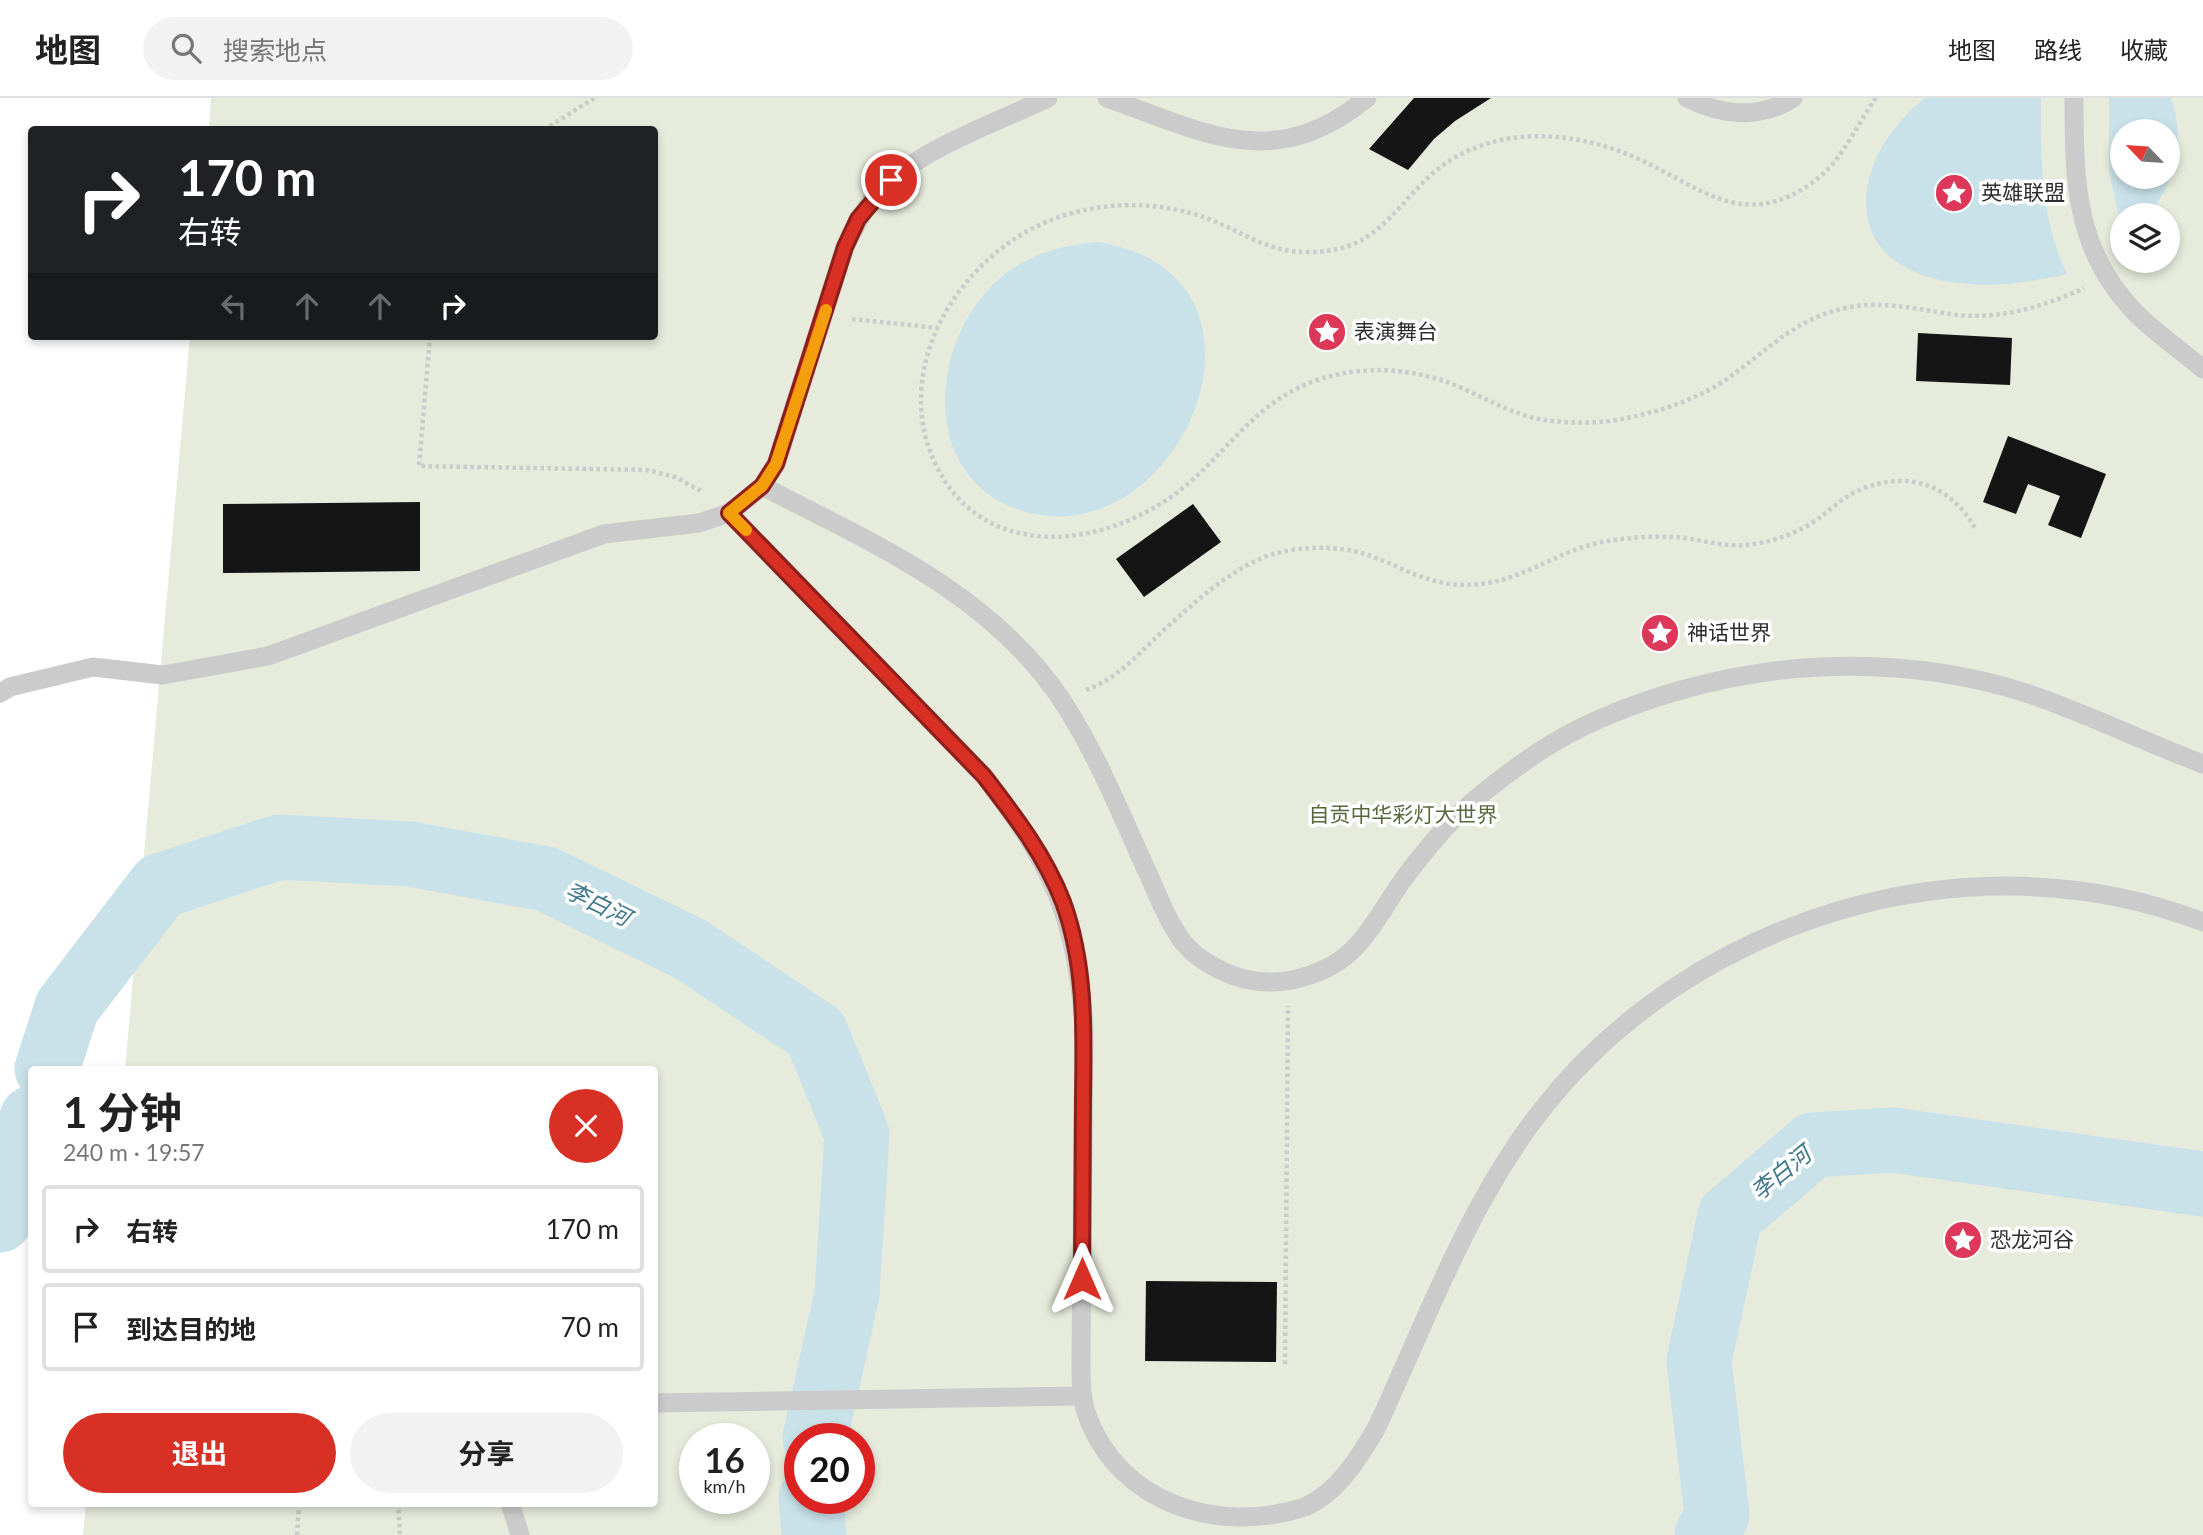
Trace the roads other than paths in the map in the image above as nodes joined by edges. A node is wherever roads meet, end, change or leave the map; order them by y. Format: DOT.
graph roads {
  1 [pos="1048,98"];
  2 [pos="1107,98"];
  3 [pos="1367,98"];
  4 [pos="1687,98"];
  5 [pos="1793,98"];
  6 [pos="2074,98"];
  7 [pos="2203,369"];
  8 [pos="762,486"];
  9 [pos="729,513"];
  10 [pos="0,693"];
  11 [pos="2203,764"];
  12 [pos="2203,922"];
  13 [pos="1082,1396"];
  14 [pos="658,1403"];
  15 [pos="511,1507"];
  16 [pos="520,1535"];
  1 -- 8 [label="lane"];
  2 -- 3 [label="lane"];
  4 -- 5 [label="lane"];
  6 -- 7 [label="lane"];
  8 -- 9 [label="lane"];
  8 -- 11 [label="lane"];
  9 -- 10 [label="lane"];
  9 -- 13 [label="lane"];
  12 -- 13 [label="lane"];
  13 -- 14 [label="lane"];
  15 -- 16 [label="lane"];
}
